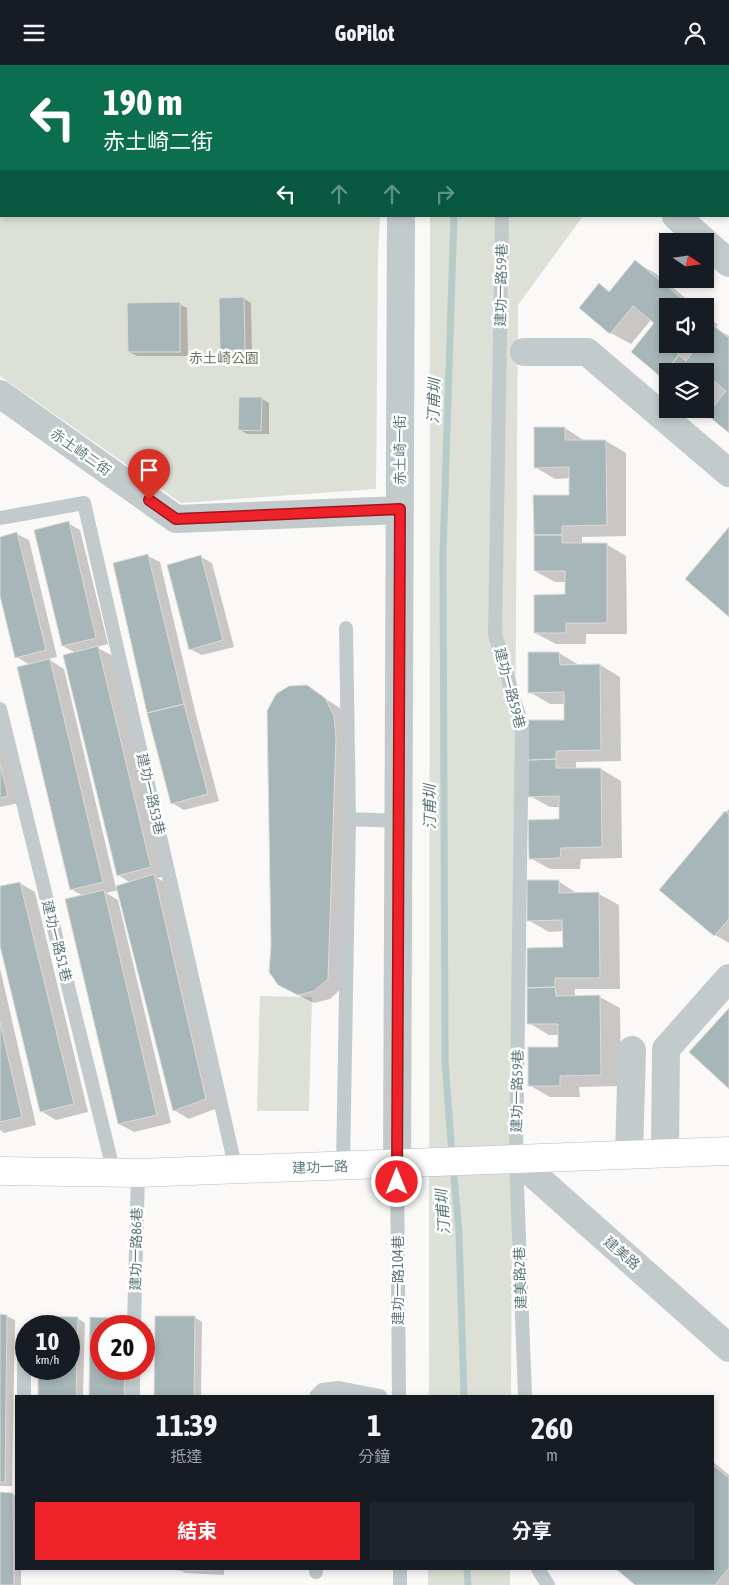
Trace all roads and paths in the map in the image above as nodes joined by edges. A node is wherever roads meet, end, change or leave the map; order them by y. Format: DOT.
graph roads {
  1 [pos="401,217"];
  2 [pos="502,217"];
  3 [pos="677,217"];
  4 [pos="696,233"];
  5 [pos="714,249"];
  6 [pos="729,263"];
  7 [pos="524,352"];
  8 [pos="0,394"];
  9 [pos="729,473"];
  10 [pos="400,509"];
  11 [pos="0,518"];
  12 [pos="346,628"];
  13 [pos="0,709"];
  14 [pos="349,819"];
  15 [pos="399,821"];
  16 [pos="729,978"];
  17 [pos="632,1050"];
  18 [pos="729,1151"];
  19 [pos="665,1154"];
  20 [pos="629,1155"];
  21 [pos="507,1160"];
  22 [pos="398,1164"];
  23 [pos="343,1166"];
  24 [pos="236,1169"];
  25 [pos="0,1171"];
  26 [pos="126,1173"];
  27 [pos="133,1315"];
  28 [pos="729,1348"];
  29 [pos="24,1380"];
  30 [pos="133,1380"];
  31 [pos="24,1395"];
  32 [pos="133,1395"];
  33 [pos="317,1395"];
  34 [pos="375,1395"];
  35 [pos="399,1395"];
  36 [pos="525,1395"];
  37 [pos="400,1570"];
  38 [pos="539,1570"];
  39 [pos="400,1585"];
  40 [pos="548,1585"];
  1 -- 10 [label="street, 赤土崎一街"];
  2 -- 21 [label="lane, 建功一路59巷"];
  3 -- 4 [label="street"];
  5 -- 6 [label="street"];
  7 -- 9 [label="street"];
  8 -- 10 [label="street, 赤土崎二街"];
  10 -- 15 [label="street, 赤土崎一街"];
  11 -- 24 [label="lane, 建功一路53巷"];
  12 -- 14 [label="lane"];
  13 -- 26 [label="lane, 建功一路51巷"];
  14 -- 15 [label="lane"];
  14 -- 23 [label="lane"];
  15 -- 22 [label="street, 赤土崎一街"];
  16 -- 19 [label="street"];
  17 -- 20 [label="street"];
  18 -- 19 [label="street, 建功一路"];
  19 -- 20 [label="street, 建功一路"];
  20 -- 21 [label="street, 建功一路"];
  21 -- 22 [label="street, 建功一路"];
  21 -- 28 [label="street, 建美路"];
  21 -- 36 [label="lane, 建美路2巷"];
  22 -- 23 [label="street, 建功一路"];
  22 -- 35 [label="lane, 建功一路104巷"];
  23 -- 24 [label="street, 建功一路"];
  24 -- 26 [label="street, 建功一路"];
  25 -- 26 [label="street, 建功一路"];
  26 -- 27 [label="lane, 建功一路86巷"];
  29 -- 31 [label="lane"];
  30 -- 32 [label="lane"];
  33 -- 34 [label="lane"];
  37 -- 39 [label="lane"];
  38 -- 40 [label="lane"];
}
